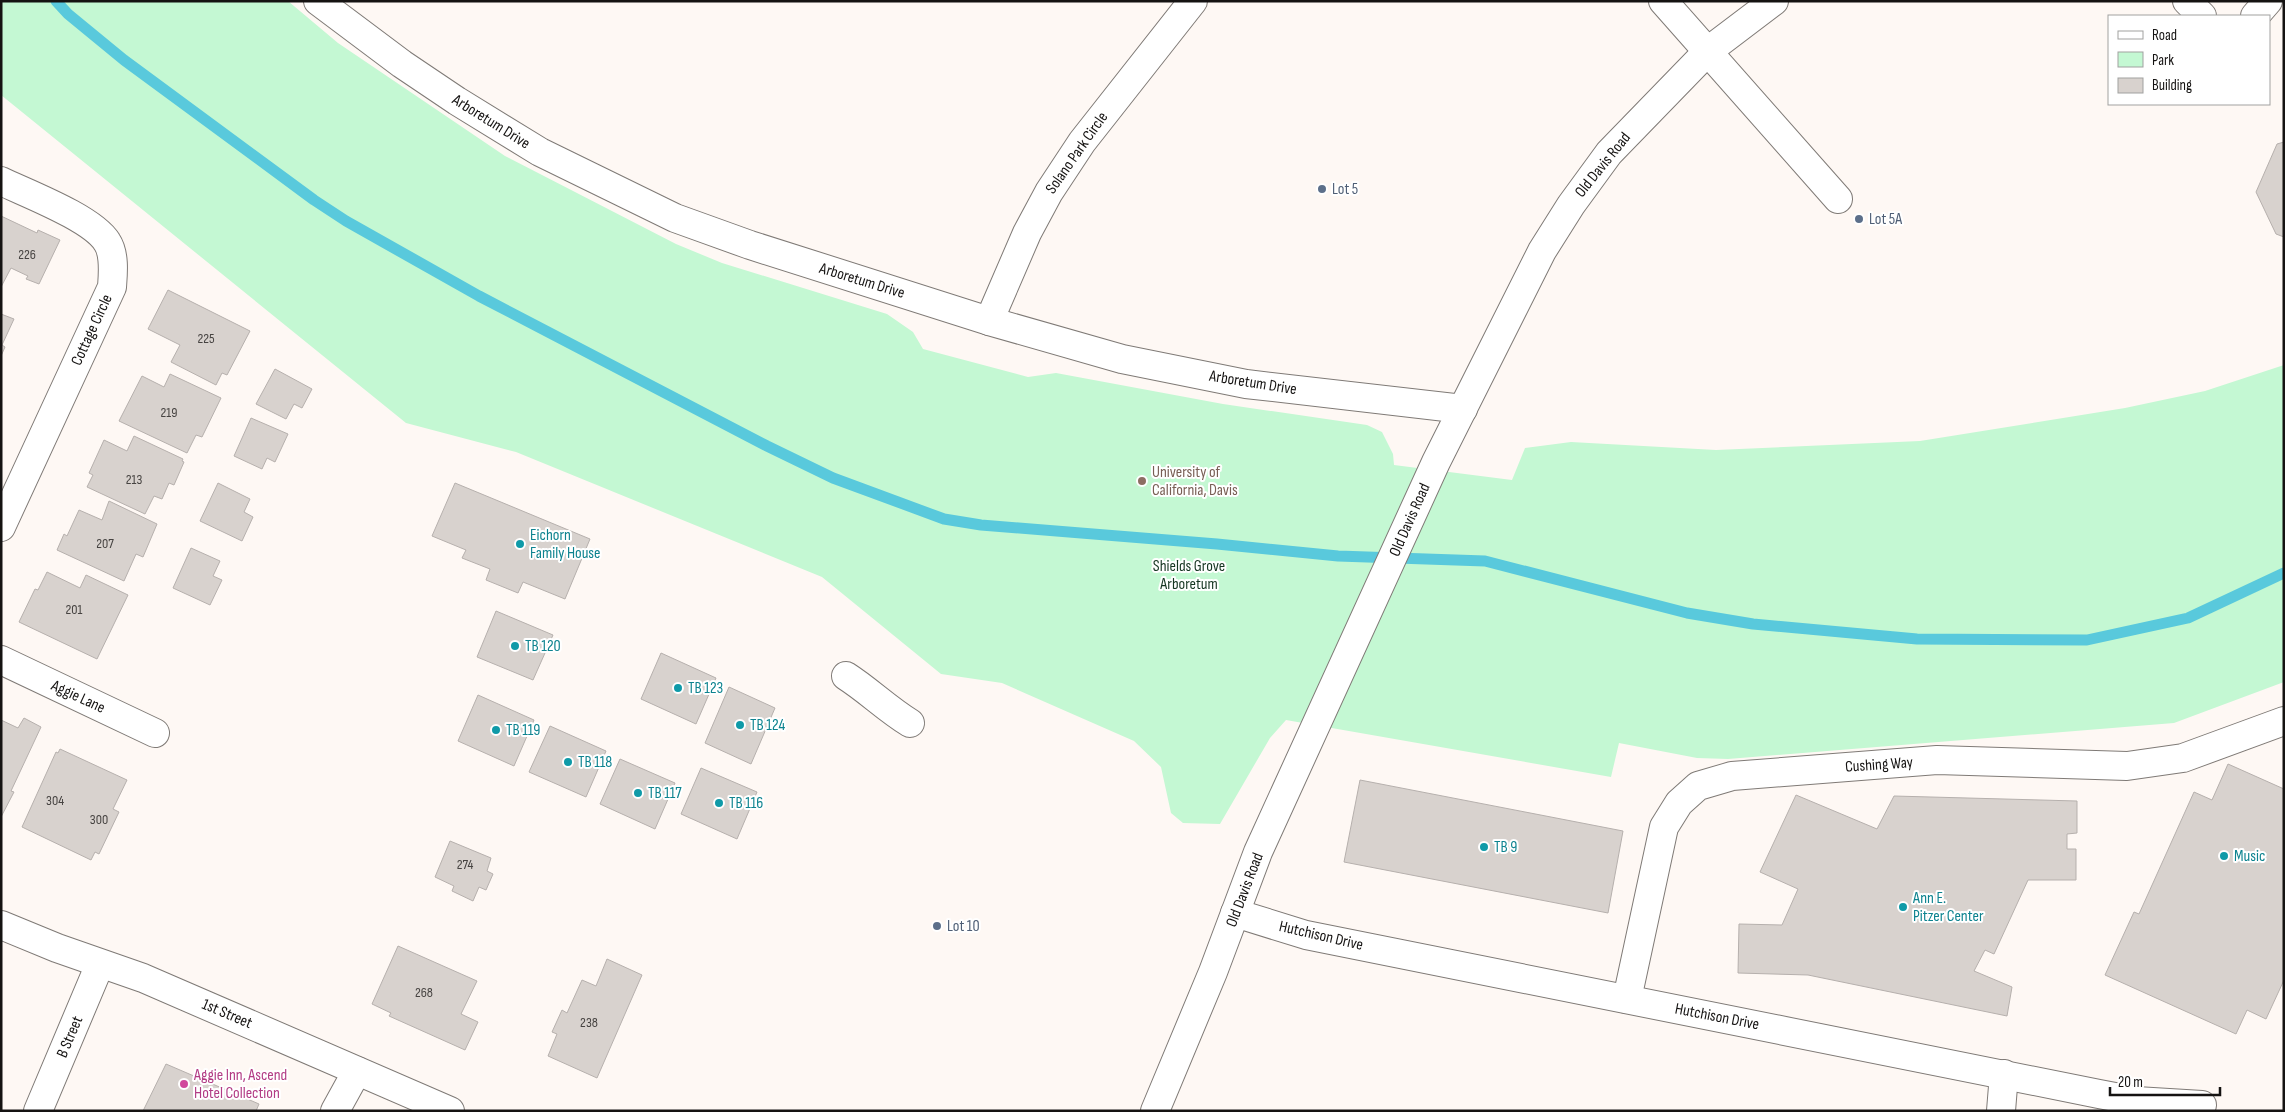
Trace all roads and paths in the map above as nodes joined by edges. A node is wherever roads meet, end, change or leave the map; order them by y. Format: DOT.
graph roads {
  1 [pos="318,1"];
  2 [pos="1193,1"];
  3 [pos="1663,1"];
  4 [pos="1774,1"];
  5 [pos="2187,1"];
  6 [pos="2268,1"];
  7 [pos="2201,15"];
  8 [pos="2256,15"];
  9 [pos="1708,51"];
  10 [pos="1,181"];
  11 [pos="1838,199"];
  12 [pos="989,321"];
  13 [pos="1463,409"];
  14 [pos="1,527"];
  15 [pos="1,660"];
  16 [pos="846,676"];
  17 [pos="2284,721"];
  18 [pos="910,723"];
  19 [pos="155,733"];
  20 [pos="1235,913"];
  21 [pos="1,924"];
  22 [pos="100,964"];
  23 [pos="1627,999"];
  24 [pos="357,1071"];
  25 [pos="2004,1074"];
  26 [pos="2186,1106"];
  27 [pos="38,1111"];
  28 [pos="335,1111"];
  29 [pos="450,1111"];
  30 [pos="1155,1111"];
  31 [pos="2001,1111"];
  1 -- 12 [label="street, Arboretum Drive"];
  2 -- 12 [label="street, Solano Park Circle"];
  3 -- 9 [label="street"];
  4 -- 9 [label="street, Old Davis Road"];
  5 -- 7 [label="street"];
  6 -- 8 [label="street"];
  9 -- 11 [label="street"];
  9 -- 13 [label="street, Old Davis Road"];
  10 -- 14 [label="street, Cottage Circle"];
  12 -- 13 [label="street, Arboretum Drive"];
  13 -- 20 [label="street, Old Davis Road"];
  15 -- 19 [label="street, Aggie Lane"];
  16 -- 18 [label="street"];
  17 -- 23 [label="street, Cushing Way"];
  20 -- 23 [label="street, Hutchison Drive"];
  20 -- 30 [label="street, Old Davis Road"];
  21 -- 22 [label="street, 1st Street"];
  22 -- 24 [label="street, 1st Street"];
  22 -- 27 [label="street, B Street"];
  23 -- 25 [label="street, Hutchison Drive"];
  24 -- 28 [label="street"];
  24 -- 29 [label="street, 1st Street"];
  25 -- 26 [label="street, Hutchison Drive"];
  25 -- 31 [label="street"];
}
